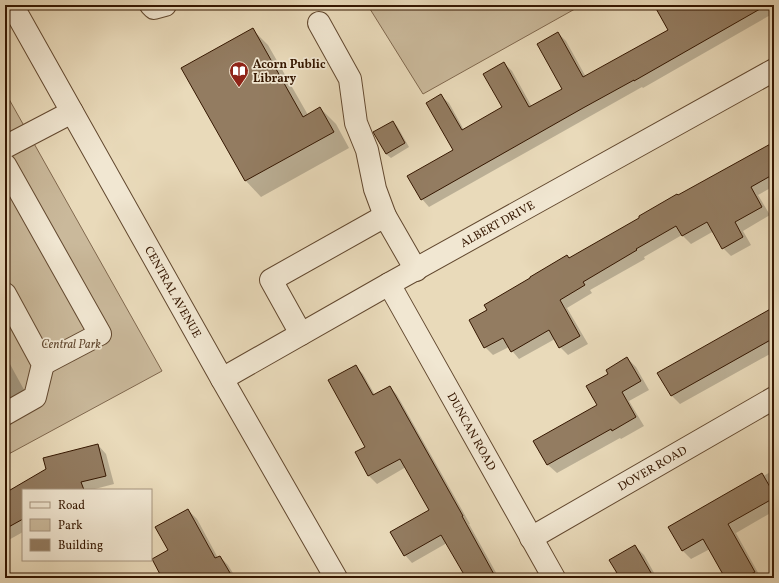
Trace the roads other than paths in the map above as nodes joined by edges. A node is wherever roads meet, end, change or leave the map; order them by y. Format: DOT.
graph roads {
  1 [pos="12,5"];
  2 [pos="151,5"];
  3 [pos="165,5"];
  4 [pos="319,23"];
  5 [pos="774,70"];
  6 [pos="72,112"];
  7 [pos="5,148"];
  8 [pos="5,165"];
  9 [pos="386,216"];
  10 [pos="416,270"];
  11 [pos="389,284"];
  12 [pos="5,294"];
  13 [pos="301,334"];
  14 [pos="43,364"];
  15 [pos="222,379"];
  16 [pos="774,398"];
  17 [pos="5,414"];
  18 [pos="531,538"];
  19 [pos="336,578"];
  20 [pos="554,578"];
  1 -- 6 [label="street, CENTRAL AVENUE"];
  2 -- 3 [label="street"];
  4 -- 9 [label="street"];
  5 -- 10 [label="street, ALBERT DRIVE"];
  6 -- 7 [label="street"];
  6 -- 15 [label="street, CENTRAL AVENUE"];
  8 -- 14 [label="street"];
  9 -- 10 [label="street"];
  9 -- 13 [label="street"];
  10 -- 11 [label="street, ALBERT DRIVE"];
  11 -- 13 [label="street, ALBERT DRIVE"];
  11 -- 18 [label="street, DUNCAN ROAD"];
  12 -- 14 [label="street"];
  13 -- 15 [label="street, ALBERT DRIVE"];
  14 -- 17 [label="street"];
  15 -- 19 [label="street, CENTRAL AVENUE"];
  16 -- 18 [label="street, DOVER ROAD"];
  18 -- 20 [label="street, DUNCAN ROAD"];
}
